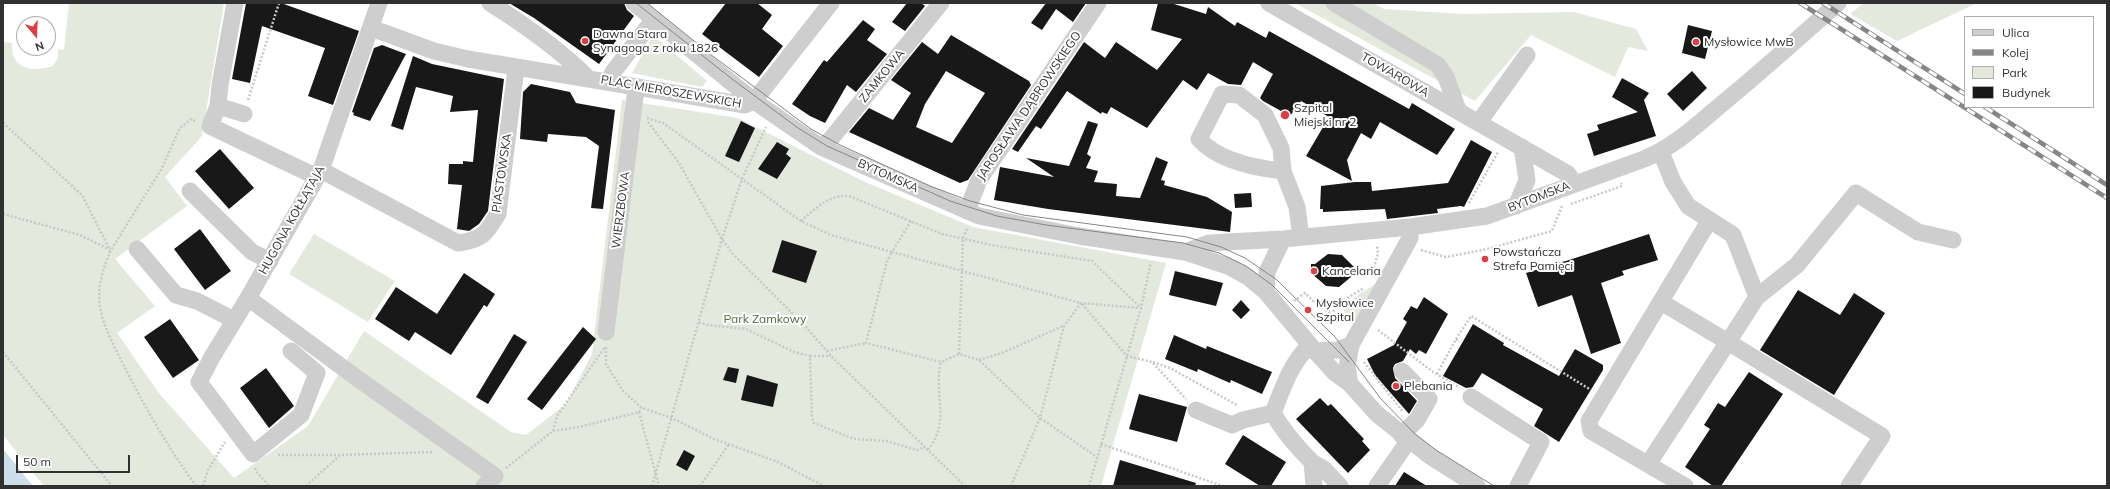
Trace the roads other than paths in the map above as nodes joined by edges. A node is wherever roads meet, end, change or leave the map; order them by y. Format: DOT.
graph roads {
  1 [pos="235,3"];
  2 [pos="380,3"];
  3 [pos="490,3"];
  4 [pos="634,3"];
  5 [pos="831,3"];
  6 [pos="941,3"];
  7 [pos="1098,3"];
  8 [pos="1269,3"];
  9 [pos="1334,3"];
  10 [pos="1838,3"];
  11 [pos="654,19"];
  12 [pos="372,28"];
  13 [pos="1528,55"];
  14 [pos="516,68"];
  15 [pos="587,77"];
  16 [pos="609,81"];
  17 [pos="636,88"];
  18 [pos="754,101"];
  19 [pos="218,106"];
  20 [pos="1458,110"];
  21 [pos="244,114"];
  22 [pos="1479,122"];
  23 [pos="821,147"];
  24 [pos="1522,147"];
  25 [pos="1661,152"];
  26 [pos="1283,171"];
  27 [pos="319,173"];
  28 [pos="1575,184"];
  29 [pos="190,191"];
  30 [pos="1516,206"];
  31 [pos="968,216"];
  32 [pos="1709,220"];
  33 [pos="1410,227"];
  34 [pos="1301,237"];
  35 [pos="1283,239"];
  36 [pos="1953,240"];
  37 [pos="137,249"];
  38 [pos="1185,252"];
  39 [pos="270,261"];
  40 [pos="1266,292"];
  41 [pos="1757,297"];
  42 [pos="248,298"];
  43 [pos="1661,302"];
  44 [pos="234,320"];
  45 [pos="606,332"];
  46 [pos="1728,342"];
  47 [pos="1357,345"];
  48 [pos="1313,348"];
  49 [pos="291,351"];
  50 [pos="1402,371"];
  51 [pos="1350,384"];
  52 [pos="1466,393"];
  53 [pos="1196,410"];
  54 [pos="1273,413"];
  55 [pos="1405,437"];
  56 [pos="1312,462"];
  57 [pos="1648,464"];
  58 [pos="489,481"];
  59 [pos="1314,486"];
  60 [pos="1340,486"];
  61 [pos="1377,486"];
  62 [pos="1477,486"];
  63 [pos="1518,486"];
  64 [pos="1685,486"];
  65 [pos="1850,486"];
  1 -- 19 [label="street"];
  2 -- 12 [label="street, HUGONA KOŁŁĄTAJA"];
  3 -- 15 [label="street, PLAC MIEROSZEWSKICH"];
  4 -- 11 [label="street, BYTOMSKA"];
  5 -- 18 [label="street"];
  6 -- 23 [label="street, ZAMKOWA"];
  7 -- 31 [label="street, JAROSŁAWA DĄBROWSKIEGO"];
  8 -- 20 [label="street, TOWAROWA"];
  9 -- 20 [label="street"];
  10 -- 25 [label="street, BYTOMSKA"];
  11 -- 16 [label="street"];
  11 -- 18 [label="street, BYTOMSKA"];
  12 -- 14 [label="street, PLAC MIEROSZEWSKICH"];
  12 -- 27 [label="street, HUGONA KOŁŁĄTAJA"];
  13 -- 22 [label="street"];
  14 -- 15 [label="street, PLAC MIEROSZEWSKICH"];
  14 -- 27 [label="street, PIASTOWSKA"];
  15 -- 16 [label="street, PLAC MIEROSZEWSKICH"];
  16 -- 17 [label="street, PLAC MIEROSZEWSKICH"];
  17 -- 18 [label="street, PLAC MIEROSZEWSKICH"];
  17 -- 45 [label="street, WIERZBOWA"];
  18 -- 23 [label="street, BYTOMSKA"];
  19 -- 21 [label="street"];
  19 -- 27 [label="street, PIASTOWSKA"];
  20 -- 22 [label="street, TOWAROWA"];
  22 -- 24 [label="street, TOWAROWA"];
  23 -- 31 [label="street, BYTOMSKA"];
  24 -- 28 [label="street, TOWAROWA"];
  24 -- 30 [label="street"];
  25 -- 28 [label="street, BYTOMSKA"];
  25 -- 32 [label="street"];
  26 -- 26 [label="street"];
  26 -- 34 [label="street"];
  27 -- 39 [label="street, HUGONA KOŁŁĄTAJA"];
  28 -- 30 [label="street, BYTOMSKA"];
  29 -- 39 [label="street"];
  30 -- 33 [label="street, BYTOMSKA"];
  31 -- 38 [label="street, BYTOMSKA"];
  32 -- 41 [label="street"];
  32 -- 43 [label="street"];
  33 -- 34 [label="street, BYTOMSKA"];
  33 -- 47 [label="street"];
  34 -- 35 [label="street, BYTOMSKA"];
  35 -- 38 [label="street, BYTOMSKA"];
  35 -- 40 [label="street"];
  36 -- 41 [label="street"];
  37 -- 44 [label="street"];
  38 -- 40 [label="street, BYTOMSKA"];
  39 -- 42 [label="street, HUGONA KOŁŁĄTAJA"];
  40 -- 48 [label="street, BYTOMSKA"];
  41 -- 46 [label="street"];
  42 -- 44 [label="street, HUGONA KOŁŁĄTAJA"];
  42 -- 58 [label="street"];
  43 -- 46 [label="street"];
  43 -- 57 [label="street"];
  44 -- 49 [label="street, HUGONA KOŁŁĄTAJA"];
  46 -- 57 [label="street"];
  46 -- 65 [label="street"];
  47 -- 48 [label="street"];
  47 -- 51 [label="street"];
  48 -- 51 [label="street, BYTOMSKA"];
  48 -- 54 [label="street"];
  50 -- 55 [label="street"];
  51 -- 55 [label="street, BYTOMSKA"];
  52 -- 63 [label="street"];
  53 -- 54 [label="street"];
  54 -- 56 [label="street"];
  55 -- 61 [label="street"];
  55 -- 62 [label="street, BYTOMSKA"];
  56 -- 59 [label="street"];
  56 -- 60 [label="street"];
  57 -- 64 [label="street"];
}
